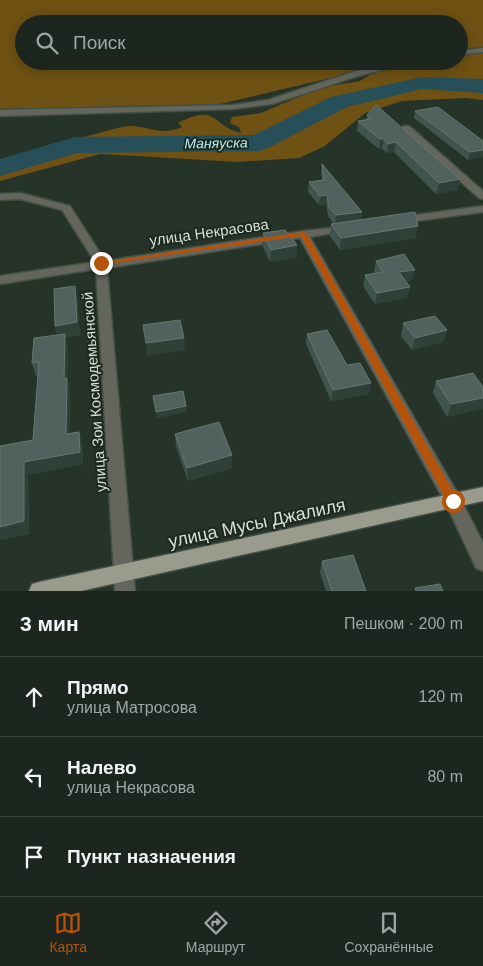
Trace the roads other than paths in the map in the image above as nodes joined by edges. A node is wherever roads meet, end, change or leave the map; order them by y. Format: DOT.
graph roads {
  1 [pos="483,50"];
  2 [pos="468,52"];
  3 [pos="374,70"];
  4 [pos="0,113"];
  5 [pos="406,128"];
  6 [pos="483,196"];
  7 [pos="0,197"];
  8 [pos="483,209"];
  9 [pos="388,222"];
  10 [pos="360,226"];
  11 [pos="303,234"];
  12 [pos="101,263"];
  13 [pos="0,280"];
  14 [pos="483,494"];
  15 [pos="453,501"];
  16 [pos="483,562"];
  17 [pos="124,582"];
  18 [pos="39,591"];
  1 -- 2 [label="street"];
  3 -- 4 [label="street"];
  5 -- 6 [label="street"];
  7 -- 12 [label="street, улица Зои Космодемьянской"];
  8 -- 9 [label="street"];
  10 -- 11 [label="street, улица Некрасова"];
  11 -- 12 [label="street, улица Некрасова"];
  11 -- 15 [label="street"];
  12 -- 13 [label="street, улица Некрасова"];
  12 -- 17 [label="street, улица Зои Космодемьянской"];
  14 -- 15 [label="main road, улица Мусы Джалиля"];
  15 -- 16 [label="street"];
  15 -- 17 [label="main road, улица Мусы Джалиля"];
  17 -- 18 [label="main road, улица Мусы Джалиля"];
}
